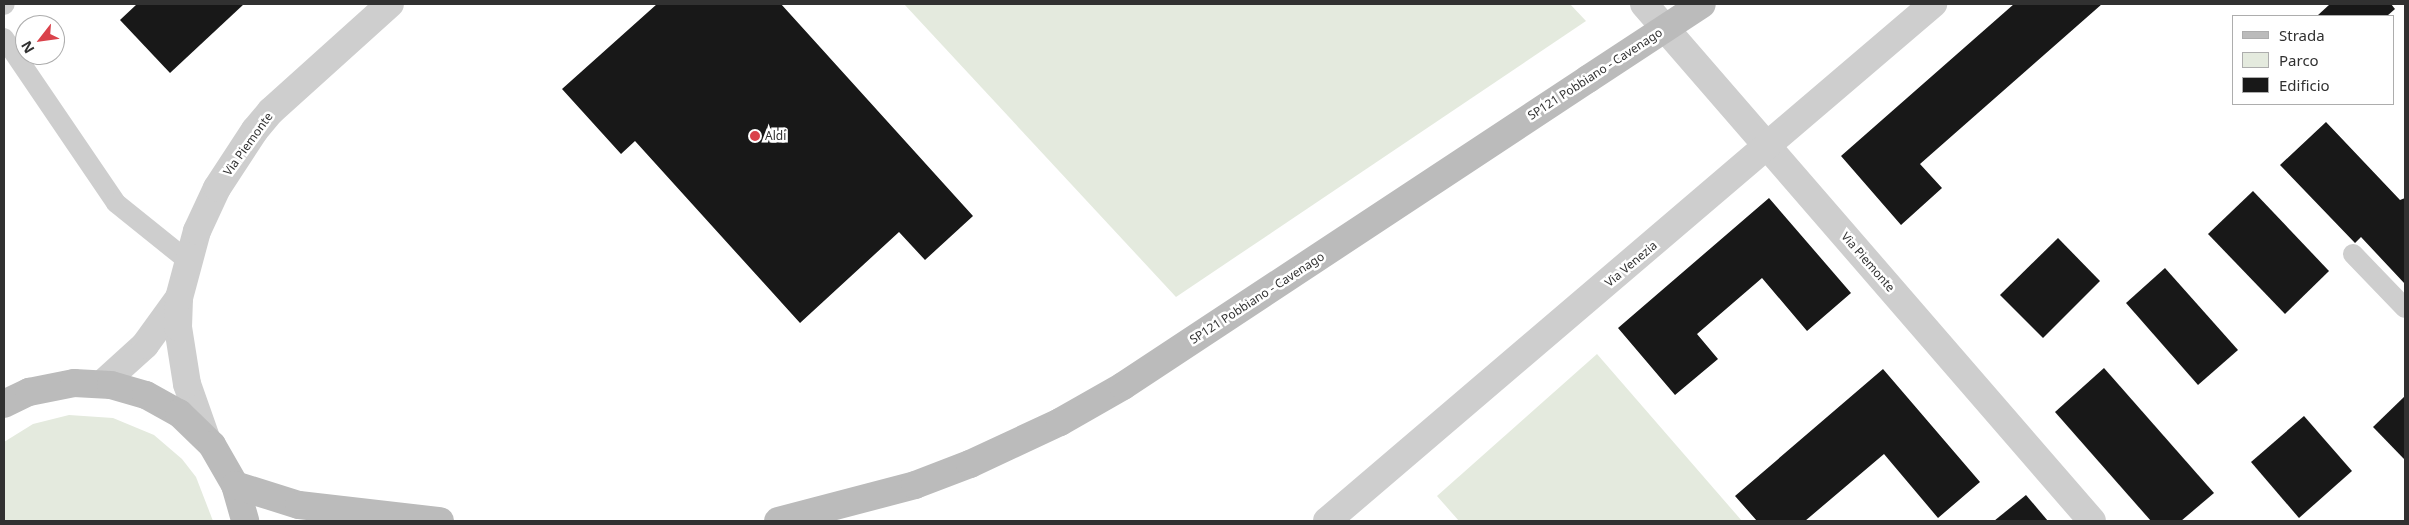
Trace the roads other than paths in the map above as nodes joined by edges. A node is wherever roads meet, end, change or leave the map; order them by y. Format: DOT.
graph roads {
  1 [pos="390,4"];
  2 [pos="1644,4"];
  3 [pos="1702,4"];
  4 [pos="1933,4"];
  5 [pos="4,38"];
  6 [pos="1769,147"];
  7 [pos="2353,254"];
  8 [pos="188,260"];
  9 [pos="179,298"];
  10 [pos="2405,308"];
  11 [pos="102,384"];
  12 [pos="10,396"];
  13 [pos="206,438"];
  14 [pos="235,485"];
  15 [pos="245,521"];
  16 [pos="440,521"];
  17 [pos="778,521"];
  18 [pos="1327,521"];
  19 [pos="2092,521"];
  1 -- 8 [label="street, Via Piemonte"];
  2 -- 6 [label="street, Via Piemonte"];
  3 -- 17 [label="main road, SP121 Pobbiano - Cavenago, bridge"];
  4 -- 6 [label="street, Via Venezia"];
  5 -- 8 [label="lane"];
  6 -- 18 [label="street, Via Venezia"];
  6 -- 19 [label="street, Via Piemonte"];
  7 -- 10 [label="lane"];
  8 -- 9 [label="street, Via Piemonte"];
  9 -- 11 [label="street, Via Piemonte"];
  9 -- 13 [label="street, Via Piemonte"];
  11 -- 12 [label="main road"];
  11 -- 13 [label="main road"];
  13 -- 14 [label="main road"];
  14 -- 15 [label="main road"];
  14 -- 16 [label="main road"];
}
